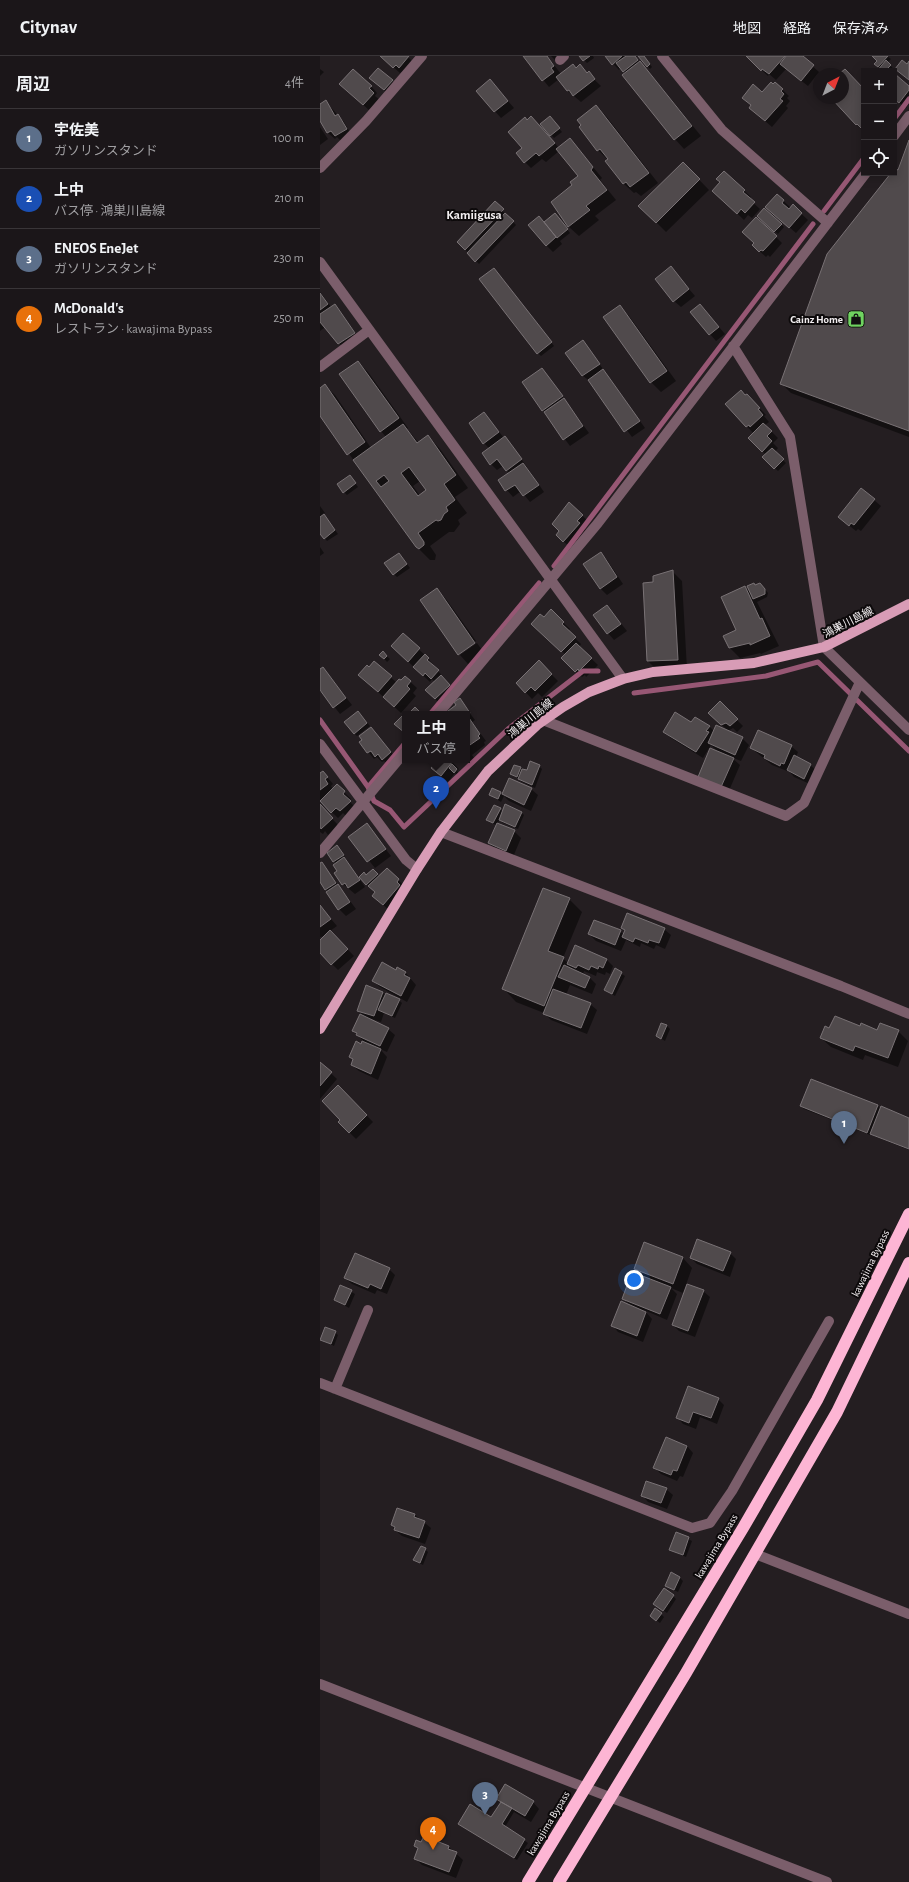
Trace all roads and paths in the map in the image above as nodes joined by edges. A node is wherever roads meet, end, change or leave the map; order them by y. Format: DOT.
graph roads {
  1 [pos="422,56"];
  2 [pos="662,56"];
  3 [pos="909,116"];
  4 [pos="897,132"];
  5 [pos="320,168"];
  6 [pos="864,176"];
  7 [pos="828,223"];
  8 [pos="320,262"];
  9 [pos="369,330"];
  10 [pos="733,346"];
  11 [pos="320,366"];
  12 [pos="550,581"];
  13 [pos="909,604"];
  14 [pos="824,647"];
  15 [pos="623,679"];
  16 [pos="860,682"];
  17 [pos="441,711"];
  18 [pos="543,720"];
  19 [pos="909,730"];
  20 [pos="320,744"];
  21 [pos="402,756"];
  22 [pos="363,802"];
  23 [pos="441,832"];
  24 [pos="320,853"];
  25 [pos="417,869"];
  26 [pos="909,1014"];
  27 [pos="320,1029"];
  28 [pos="909,1214"];
  29 [pos="909,1263"];
  30 [pos="368,1310"];
  31 [pos="829,1321"];
  32 [pos="320,1383"];
  33 [pos="335,1389"];
  34 [pos="755,1554"];
  35 [pos="909,1614"];
  36 [pos="320,1684"];
  37 [pos="585,1787"];
  38 [pos="610,1798"];
  39 [pos="528,1882"];
  40 [pos="559,1882"];
  41 [pos="827,1882"];
  1 -- 5 [label="street"];
  2 -- 7 [label="street"];
  3 -- 4 [label="street"];
  6 -- 7 [label="street"];
  7 -- 10 [label="street"];
  8 -- 9 [label="street"];
  9 -- 11 [label="street"];
  9 -- 12 [label="street"];
  10 -- 12 [label="street"];
  10 -- 14 [label="street"];
  12 -- 15 [label="street"];
  12 -- 17 [label="street"];
  13 -- 14 [label="main road, 鴻巣川島線"];
  14 -- 15 [label="main road, 鴻巣川島線"];
  14 -- 16 [label="street"];
  15 -- 18 [label="main road, 鴻巣川島線"];
  16 -- 18 [label="street"];
  16 -- 19 [label="street"];
  18 -- 23 [label="main road, 鴻巣川島線"];
  20 -- 22 [label="street"];
  21 -- 22 [label="street"];
  22 -- 24 [label="street"];
  22 -- 25 [label="street"];
  23 -- 25 [label="main road, 鴻巣川島線"];
  23 -- 26 [label="street"];
  25 -- 27 [label="main road, 鴻巣川島線"];
  28 -- 37 [label="highway, kawajima Bypass"];
  29 -- 34 [label="highway"];
  30 -- 33 [label="street"];
  31 -- 33 [label="street"];
  32 -- 33 [label="street"];
  34 -- 35 [label="street"];
  34 -- 38 [label="highway"];
  36 -- 37 [label="street"];
  37 -- 38 [label="street"];
  37 -- 39 [label="highway, kawajima Bypass"];
  38 -- 40 [label="highway"];
  38 -- 41 [label="street"];
}
